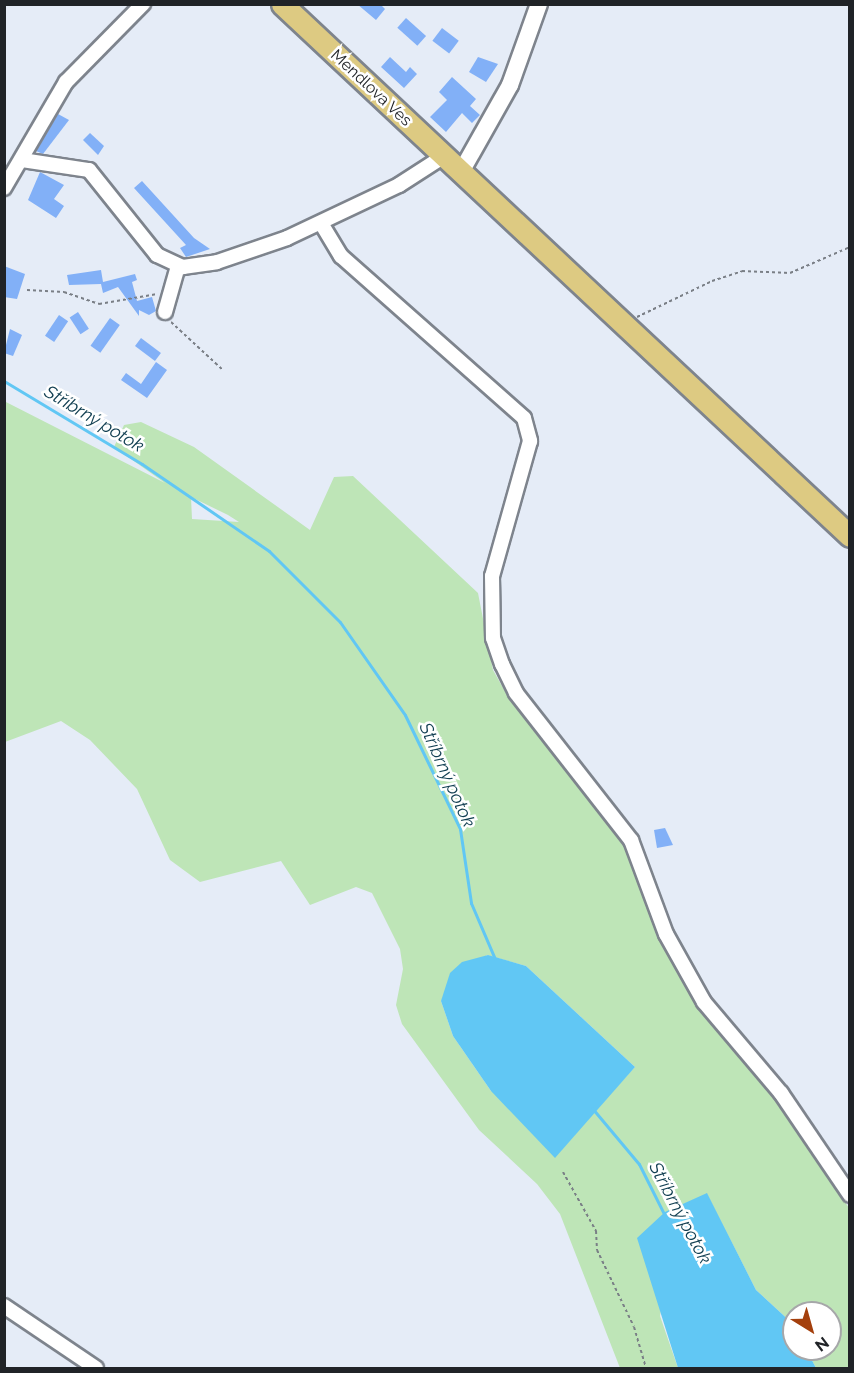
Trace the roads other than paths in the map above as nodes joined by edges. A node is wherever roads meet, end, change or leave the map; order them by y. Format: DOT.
graph roads {
  1 [pos="143,4"];
  2 [pos="282,4"];
  3 [pos="539,4"];
  4 [pos="444,156"];
  5 [pos="22,160"];
  6 [pos="461,172"];
  7 [pos="4,188"];
  8 [pos="321,223"];
  9 [pos="178,266"];
  10 [pos="165,312"];
  11 [pos="849,536"];
  12 [pos="849,1195"];
  13 [pos="4,1306"];
  14 [pos="96,1368"];
  1 -- 5 [label="street"];
  2 -- 4 [label="main road, Mendlova Ves"];
  3 -- 6 [label="street"];
  4 -- 6 [label="main road, Mendlova Ves"];
  4 -- 8 [label="street"];
  5 -- 7 [label="street"];
  5 -- 9 [label="street"];
  6 -- 11 [label="main road, Mendlova Ves"];
  8 -- 9 [label="street"];
  8 -- 12 [label="street"];
  9 -- 10 [label="street"];
  13 -- 14 [label="street"];
}
